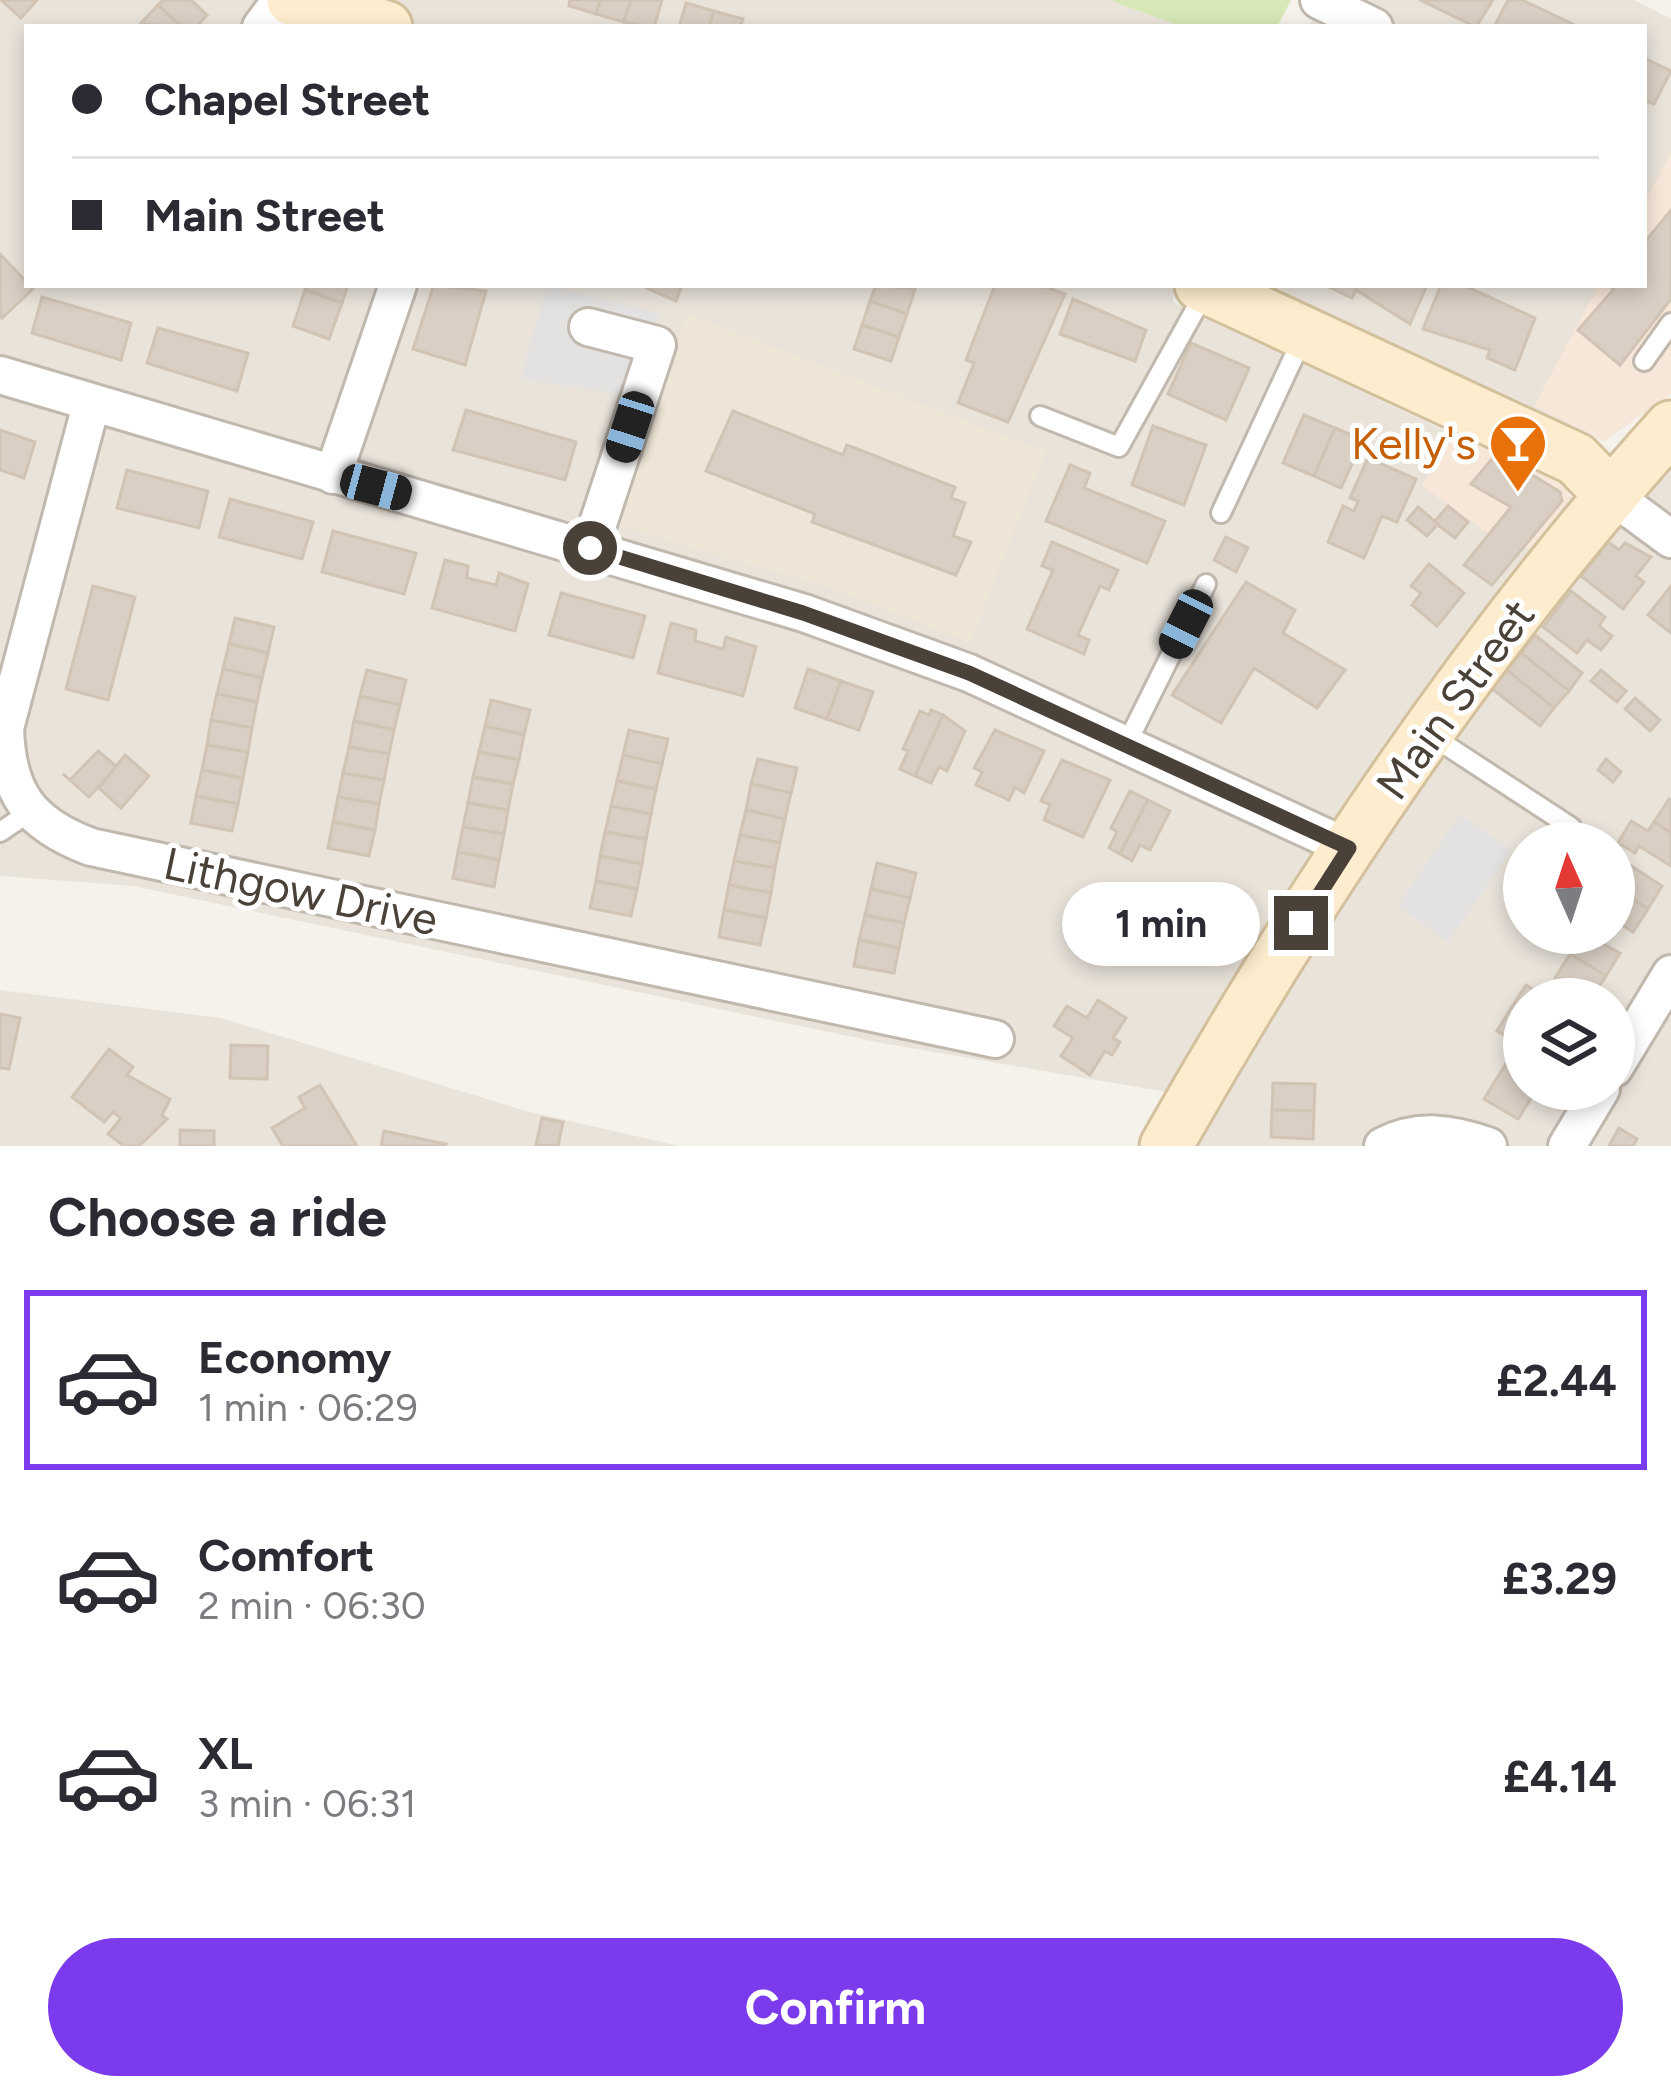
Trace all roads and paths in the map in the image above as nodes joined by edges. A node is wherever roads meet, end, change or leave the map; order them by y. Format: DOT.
graph roads {
  1 [pos="293,0"];
  2 [pos="1319,0"];
  3 [pos="376,24"];
  4 [pos="1368,24"];
  5 [pos="397,288"];
  6 [pos="1203,288"];
  7 [pos="1209,288"];
  8 [pos="1671,323"];
  9 [pos="588,327"];
  10 [pos="1306,331"];
  11 [pos="1644,361"];
  12 [pos="0,375"];
  13 [pos="91,405"];
  14 [pos="1040,416"];
  15 [pos="1671,427"];
  16 [pos="333,475"];
  17 [pos="1610,494"];
  18 [pos="1221,513"];
  19 [pos="1671,538"];
  20 [pos="590,548"];
  21 [pos="1206,584"];
  22 [pos="1428,733"];
  23 [pos="1126,745"];
  24 [pos="31,811"];
  25 [pos="1563,822"];
  26 [pos="0,832"];
  27 [pos="1349,848"];
  28 [pos="1671,974"];
  29 [pos="1635,1033"];
  30 [pos="995,1039"];
  31 [pos="1588,1110"];
  32 [pos="1184,1134"];
  33 [pos="1383,1146"];
  34 [pos="1488,1146"];
  35 [pos="1567,1146"];
  1 -- 3 [label="street"];
  2 -- 4 [label="street"];
  5 -- 16 [label="street"];
  6 -- 14 [label="lane"];
  7 -- 10 [label="street"];
  8 -- 11 [label="lane"];
  9 -- 20 [label="street"];
  10 -- 17 [label="street"];
  10 -- 18 [label="lane"];
  12 -- 13 [label="street"];
  13 -- 16 [label="street"];
  13 -- 24 [label="street"];
  15 -- 17 [label="street, Main Street"];
  16 -- 20 [label="street"];
  17 -- 19 [label="street"];
  17 -- 22 [label="street, Main Street"];
  20 -- 23 [label="street"];
  21 -- 23 [label="lane"];
  22 -- 25 [label="lane"];
  22 -- 27 [label="street, Main Street"];
  23 -- 27 [label="street"];
  24 -- 26 [label="lane"];
  24 -- 30 [label="street, Lithgow Drive"];
  27 -- 32 [label="street, Main Street"];
  28 -- 29 [label="street"];
  31 -- 35 [label="street"];
  33 -- 34 [label="street"];
}
